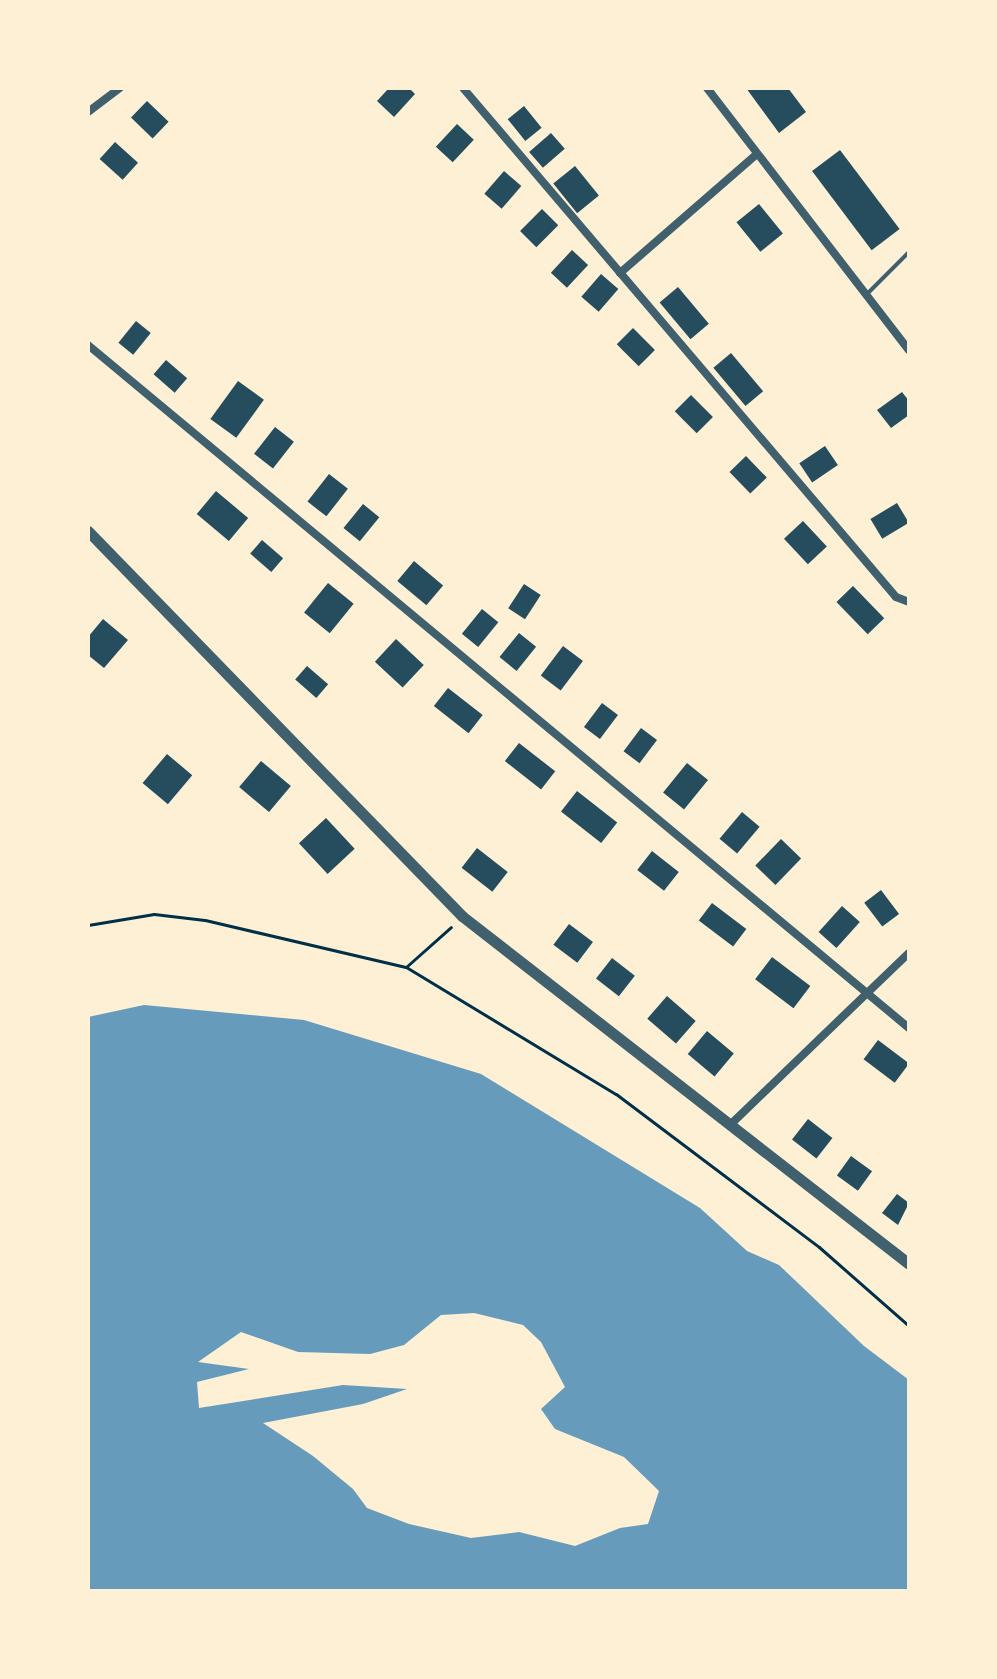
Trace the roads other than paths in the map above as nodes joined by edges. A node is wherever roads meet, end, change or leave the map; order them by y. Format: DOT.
graph roads {
  1 [pos="120,88"];
  2 [pos="463,88"];
  3 [pos="707,88"];
  4 [pos="88,112"];
  5 [pos="757,154"];
  6 [pos="909,252"];
  7 [pos="620,273"];
  8 [pos="865,295"];
  9 [pos="909,335"];
  10 [pos="900,341"];
  11 [pos="88,345"];
  12 [pos="909,350"];
  13 [pos="88,531"];
  14 [pos="909,602"];
  15 [pos="909,953"];
  16 [pos="862,993"];
  17 [pos="909,1028"];
  18 [pos="730,1125"];
  19 [pos="909,1264"];
  1 -- 4 [label="street"];
  2 -- 7 [label="street"];
  3 -- 5 [label="street"];
  5 -- 7 [label="street"];
  5 -- 8 [label="street"];
  6 -- 8 [label="lane"];
  7 -- 14 [label="street"];
  8 -- 10 [label="street"];
  9 -- 10 [label="street"];
  10 -- 12 [label="street"];
  11 -- 16 [label="street"];
  13 -- 18 [label="street"];
  15 -- 16 [label="street"];
  16 -- 17 [label="street"];
  16 -- 18 [label="street"];
  18 -- 19 [label="street"];
}
